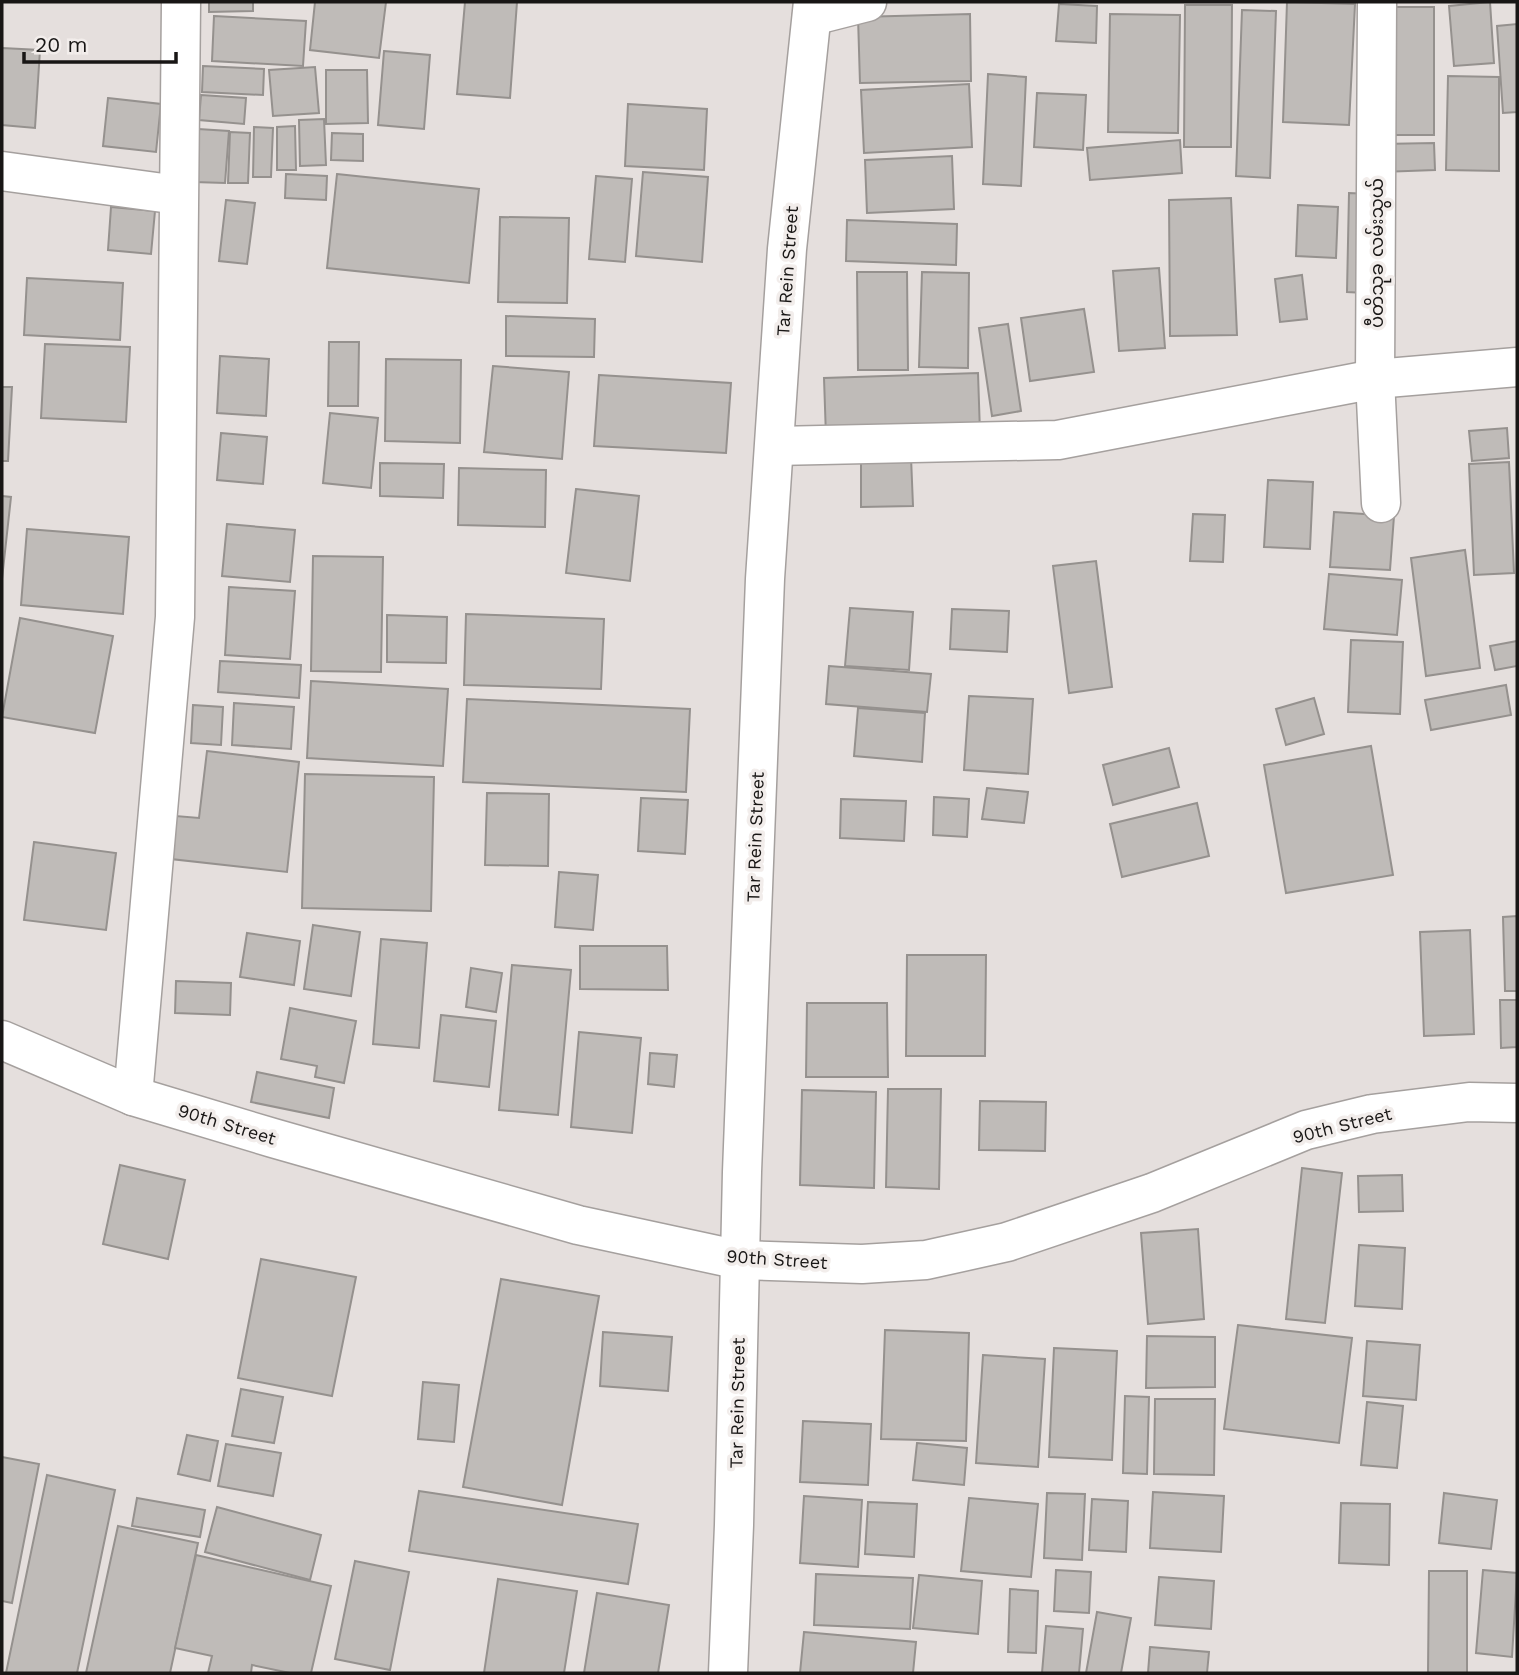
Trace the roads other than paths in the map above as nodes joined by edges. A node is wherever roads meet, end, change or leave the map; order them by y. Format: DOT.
graph roads {
  1 [pos="181,2"];
  2 [pos="867,2"];
  3 [pos="1377,2"];
  4 [pos="812,9"];
  5 [pos="2,171"];
  6 [pos="178,195"];
  7 [pos="1517,367"];
  8 [pos="1375,379"];
  9 [pos="775,446"];
  10 [pos="1381,503"];
  11 [pos="2,1040"];
  12 [pos="133,1096"];
  13 [pos="1517,1103"];
  14 [pos="740,1260"];
  15 [pos="728,1673"];
  1 -- 6 [label="street"];
  2 -- 4 [label="street"];
  3 -- 8 [label="street, ပီတိသုခ လမ်းသွယ်"];
  4 -- 9 [label="street, Tar Rein Street"];
  5 -- 6 [label="street"];
  6 -- 12 [label="street"];
  7 -- 8 [label="street"];
  8 -- 9 [label="street"];
  8 -- 10 [label="street, ပီတိသုခ လမ်းသွယ်"];
  9 -- 14 [label="street, Tar Rein Street"];
  11 -- 12 [label="street, 90th Street"];
  12 -- 14 [label="street, 90th Street"];
  13 -- 14 [label="street, 90th Street"];
  14 -- 15 [label="street, Tar Rein Street"];
}
